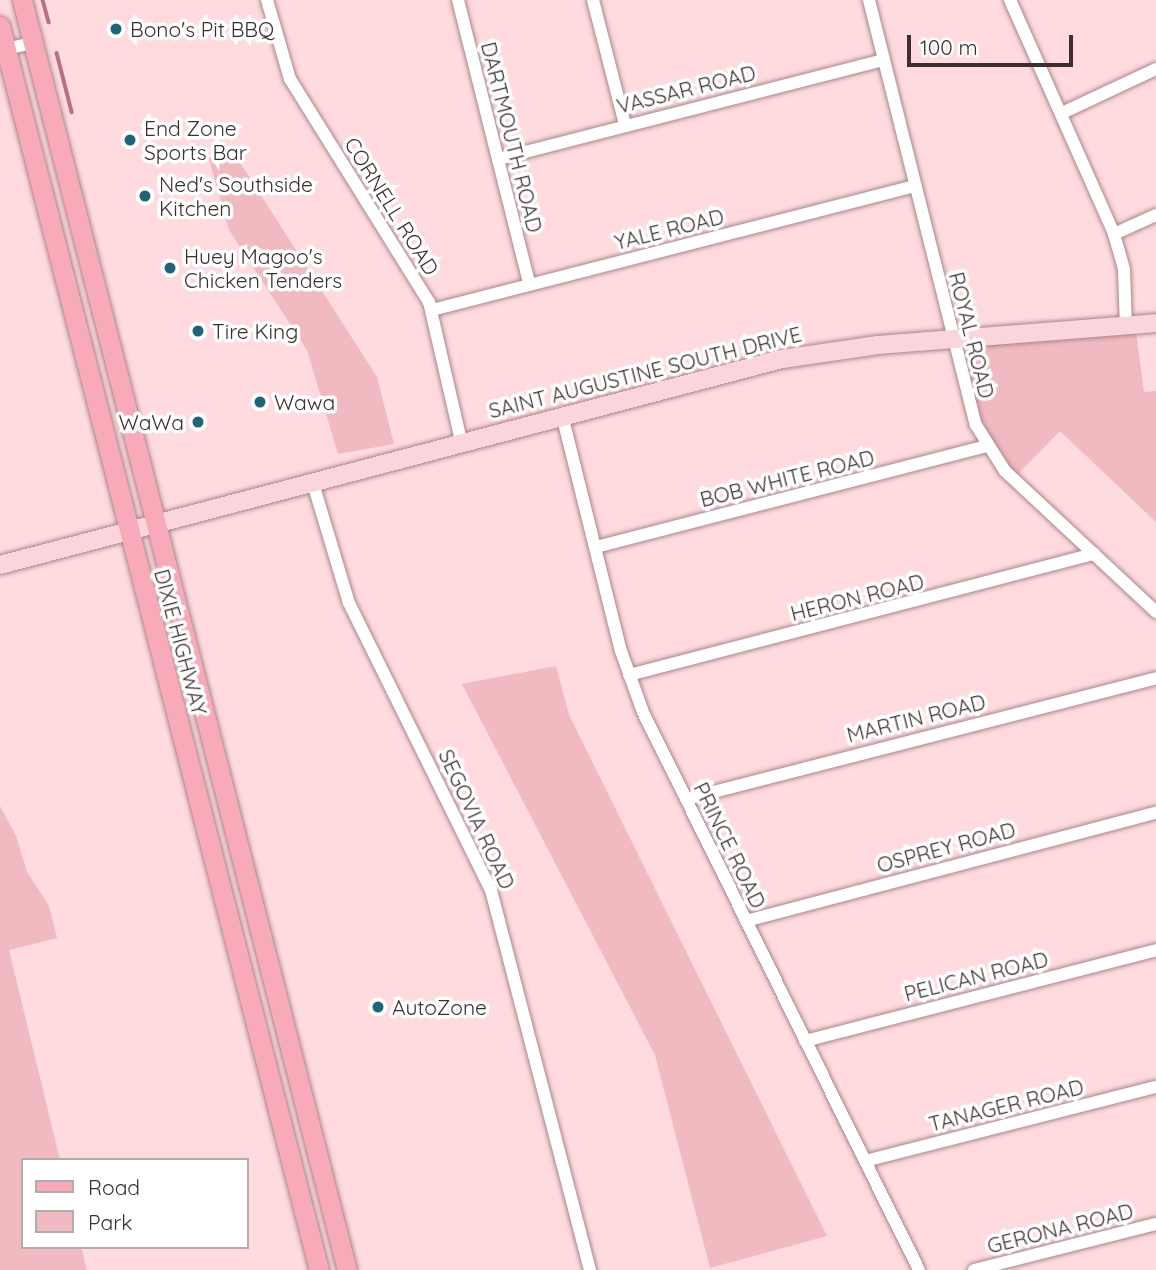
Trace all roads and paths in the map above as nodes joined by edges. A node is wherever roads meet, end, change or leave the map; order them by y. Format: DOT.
graph roads {
  1 [pos="22,0"];
  2 [pos="267,0"];
  3 [pos="458,0"];
  4 [pos="593,0"];
  5 [pos="869,0"];
  6 [pos="1010,0"];
  7 [pos="0,26"];
  8 [pos="33,43"];
  9 [pos="6,49"];
  10 [pos="884,60"];
  11 [pos="1156,69"];
  12 [pos="1062,113"];
  13 [pos="625,125"];
  14 [pos="498,159"];
  15 [pos="915,186"];
  16 [pos="1156,215"];
  17 [pos="1114,234"];
  18 [pos="529,283"];
  19 [pos="432,310"];
  20 [pos="1156,323"];
  21 [pos="1126,326"];
  22 [pos="954,339"];
  23 [pos="562,415"];
  24 [pos="461,441"];
  25 [pos="986,446"];
  26 [pos="312,480"];
  27 [pos="155,523"];
  28 [pos="129,530"];
  29 [pos="596,547"];
  30 [pos="1095,554"];
  31 [pos="0,565"];
  32 [pos="1156,612"];
  33 [pos="629,675"];
  34 [pos="1156,678"];
  35 [pos="686,799"];
  36 [pos="1156,813"];
  37 [pos="746,921"];
  38 [pos="1156,950"];
  39 [pos="275,992"];
  40 [pos="250,998"];
  41 [pos="805,1041"];
  42 [pos="1156,1087"];
  43 [pos="865,1161"];
  44 [pos="1156,1224"];
  45 [pos="319,1270"];
  46 [pos="347,1270"];
  47 [pos="590,1270"];
  48 [pos="919,1270"];
  49 [pos="974,1270"];
  1 -- 8 [label="main road, DIXIE HIGHWAY"];
  2 -- 19 [label="street, CORNELL ROAD"];
  3 -- 14 [label="street, DARTMOUTH ROAD"];
  4 -- 13 [label="street"];
  5 -- 10 [label="street, ROYAL ROAD"];
  6 -- 12 [label="street"];
  7 -- 9 [label="main road, DIXIE HIGHWAY"];
  8 -- 9 [label="street"];
  8 -- 27 [label="main road, DIXIE HIGHWAY"];
  9 -- 28 [label="main road, DIXIE HIGHWAY"];
  10 -- 13 [label="street, VASSAR ROAD"];
  10 -- 15 [label="street, ROYAL ROAD"];
  11 -- 12 [label="street"];
  12 -- 17 [label="street"];
  13 -- 14 [label="street, VASSAR ROAD"];
  14 -- 18 [label="street, DARTMOUTH ROAD"];
  15 -- 18 [label="street, YALE ROAD"];
  15 -- 22 [label="street, ROYAL ROAD"];
  16 -- 17 [label="street"];
  17 -- 21 [label="street"];
  18 -- 19 [label="street, YALE ROAD"];
  19 -- 24 [label="street, CORNELL ROAD"];
  20 -- 21 [label="street, SAINT AUGUSTINE SOUTH DRIVE"];
  21 -- 22 [label="street, SAINT AUGUSTINE SOUTH DRIVE"];
  22 -- 23 [label="street, SAINT AUGUSTINE SOUTH DRIVE"];
  22 -- 25 [label="street, ROYAL ROAD"];
  23 -- 24 [label="street, SAINT AUGUSTINE SOUTH DRIVE"];
  23 -- 29 [label="street, PRINCE ROAD"];
  24 -- 26 [label="street, SAINT AUGUSTINE SOUTH DRIVE"];
  25 -- 29 [label="street, BOB WHITE ROAD"];
  25 -- 30 [label="street, ROYAL ROAD"];
  26 -- 27 [label="street, SAINT AUGUSTINE SOUTH DRIVE"];
  26 -- 47 [label="street, SEGOVIA ROAD"];
  27 -- 28 [label="street, SAINT AUGUSTINE SOUTH DRIVE"];
  27 -- 39 [label="main road, DIXIE HIGHWAY"];
  28 -- 31 [label="street, SAINT AUGUSTINE SOUTH DRIVE"];
  28 -- 40 [label="main road, DIXIE HIGHWAY"];
  29 -- 33 [label="street, PRINCE ROAD"];
  30 -- 32 [label="street, ROYAL ROAD"];
  30 -- 33 [label="street, HERON ROAD"];
  33 -- 35 [label="street, PRINCE ROAD"];
  34 -- 35 [label="street, MARTIN ROAD"];
  35 -- 37 [label="street, PRINCE ROAD"];
  36 -- 37 [label="street, OSPREY ROAD"];
  37 -- 41 [label="street, PRINCE ROAD"];
  38 -- 41 [label="street, PELICAN ROAD"];
  39 -- 40 [label="main road"];
  39 -- 46 [label="main road, DIXIE HIGHWAY"];
  40 -- 45 [label="main road, DIXIE HIGHWAY"];
  41 -- 43 [label="street, PRINCE ROAD"];
  42 -- 43 [label="street, TANAGER ROAD"];
  43 -- 48 [label="street, PRINCE ROAD"];
  44 -- 49 [label="street, GERONA ROAD"];
}
